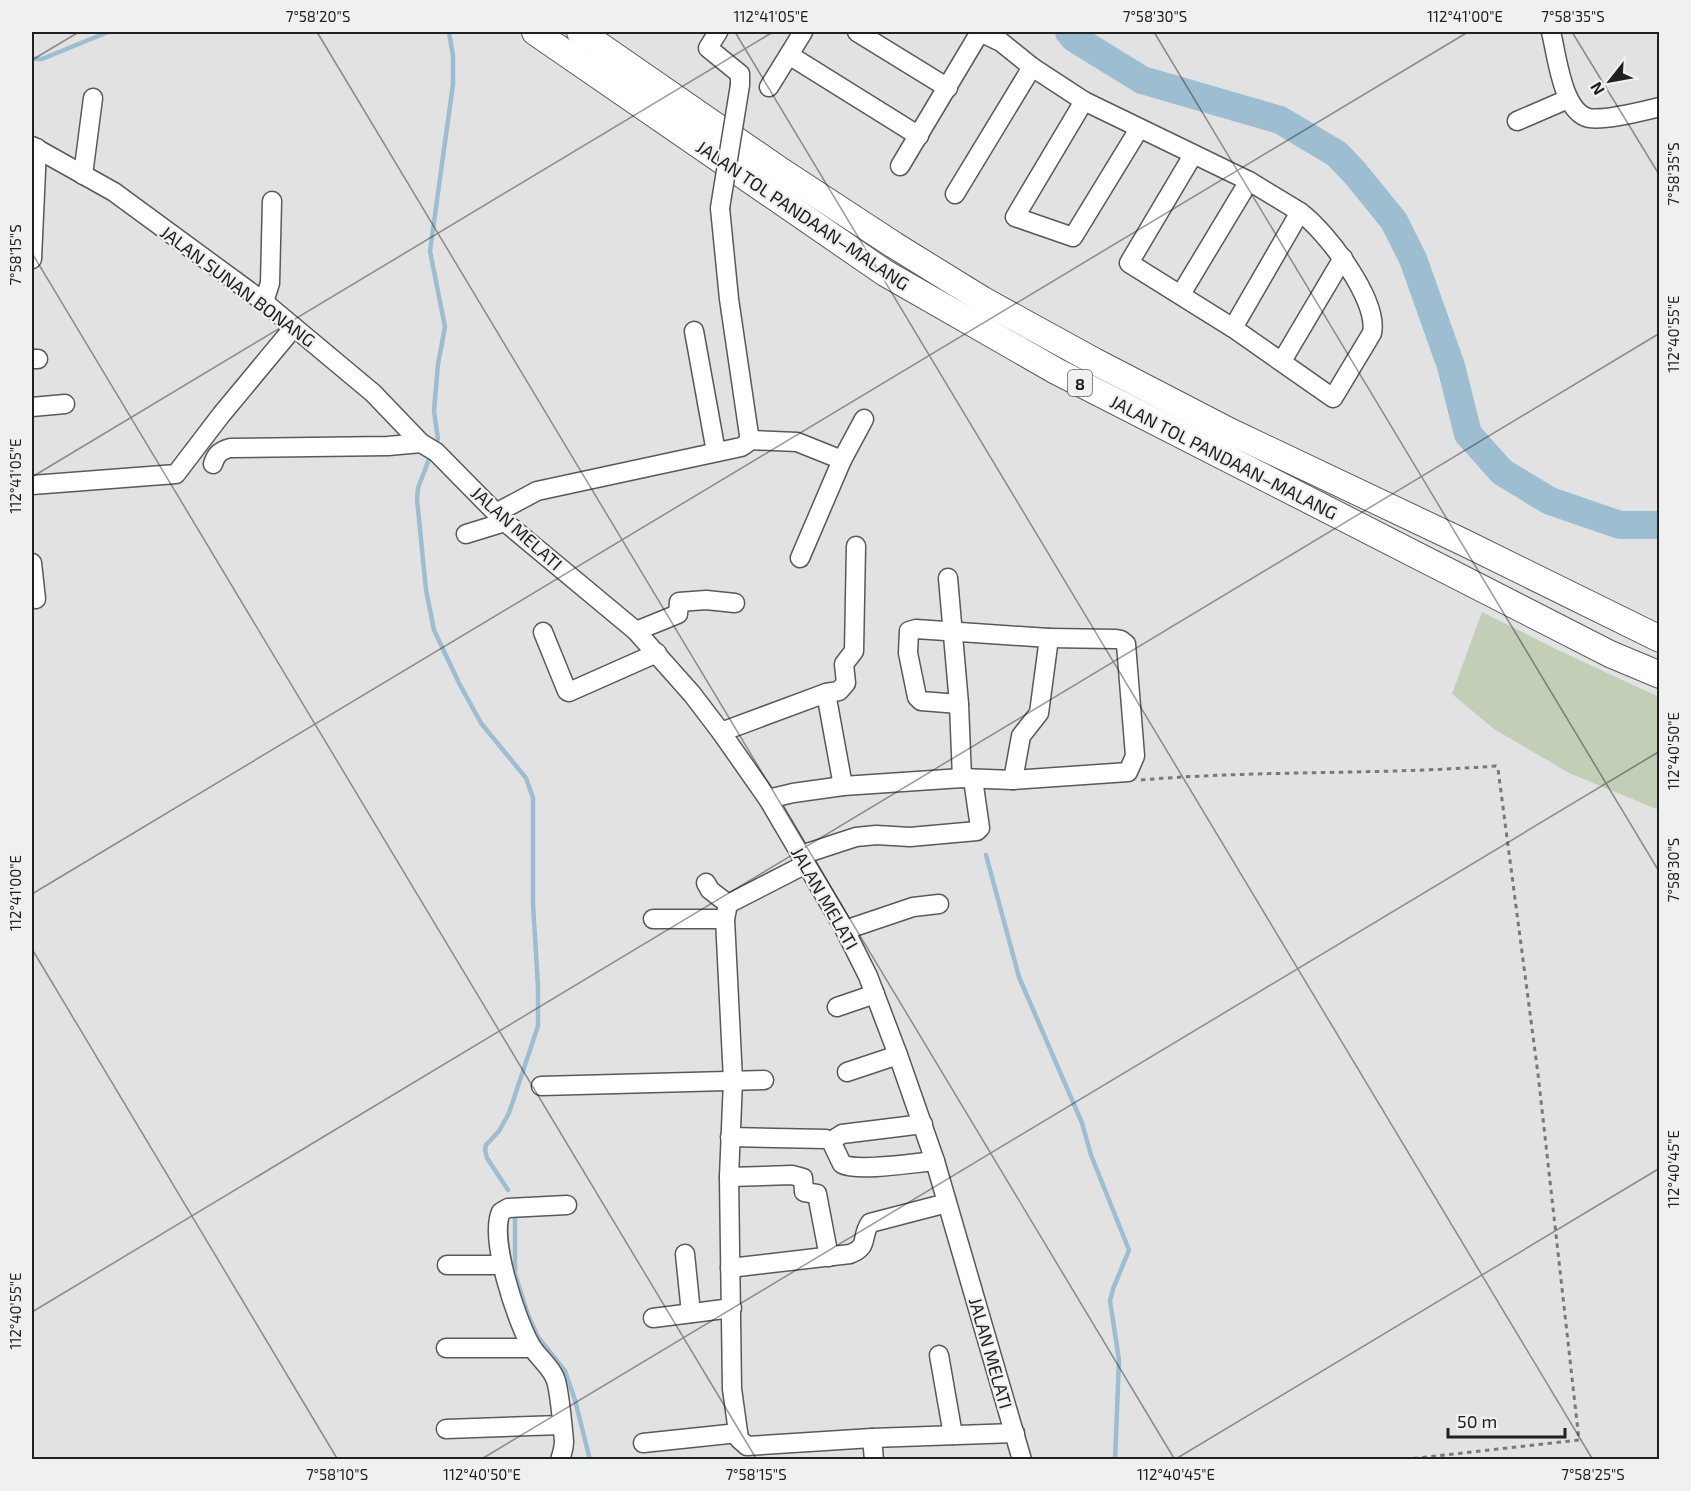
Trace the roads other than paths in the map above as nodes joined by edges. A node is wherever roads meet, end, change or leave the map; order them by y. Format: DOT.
graph roads {
  1 [pos="535,32"];
  2 [pos="580,32"];
  3 [pos="718,32"];
  4 [pos="803,32"];
  5 [pos="856,32"];
  6 [pos="1551,32"];
  7 [pos="986,33"];
  8 [pos="789,55"];
  9 [pos="1032,68"];
  10 [pos="769,87"];
  11 [pos="948,88"];
  12 [pos="93,98"];
  13 [pos="1568,99"];
  14 [pos="1084,101"];
  15 [pos="1659,107"];
  16 [pos="1517,121"];
  17 [pos="1139,129"];
  18 [pos="919,136"];
  19 [pos="34,147"];
  20 [pos="1193,155"];
  21 [pos="900,166"];
  22 [pos="83,175"];
  23 [pos="1249,181"];
  24 [pos="955,194"];
  25 [pos="272,201"];
  26 [pos="1300,212"];
  27 [pos="1343,258"];
  28 [pos="32,259"];
  29 [pos="1180,294"];
  30 [pos="264,302"];
  31 [pos="294,327"];
  32 [pos="1233,328"];
  33 [pos="694,331"];
  34 [pos="1282,362"];
  35 [pos="65,404"];
  36 [pos="32,407"];
  37 [pos="864,419"];
  38 [pos="749,440"];
  39 [pos="428,447"];
  40 [pos="716,452"];
  41 [pos="842,460"];
  42 [pos="213,464"];
  43 [pos="32,484"];
  44 [pos="501,517"];
  45 [pos="466,534"];
  46 [pos="855,546"];
  47 [pos="800,558"];
  48 [pos="32,563"];
  49 [pos="948,578"];
  50 [pos="36,599"];
  51 [pos="735,603"];
  52 [pos="642,628"];
  53 [pos="543,632"];
  54 [pos="952,632"];
  55 [pos="1049,638"];
  56 [pos="1659,639"];
  57 [pos="657,653"];
  58 [pos="1659,675"];
  59 [pos="826,693"];
  60 [pos="959,704"];
  61 [pos="721,732"];
  62 [pos="1013,780"];
  63 [pos="970,782"];
  64 [pos="843,786"];
  65 [pos="768,799"];
  66 [pos="804,860"];
  67 [pos="706,884"];
  68 [pos="939,904"];
  69 [pos="726,911"];
  70 [pos="653,919"];
  71 [pos="845,930"];
  72 [pos="875,994"];
  73 [pos="837,1007"];
  74 [pos="898,1055"];
  75 [pos="847,1072"];
  76 [pos="733,1080"];
  77 [pos="764,1080"];
  78 [pos="542,1086"];
  79 [pos="923,1124"];
  80 [pos="730,1137"];
  81 [pos="831,1141"];
  82 [pos="935,1161"];
  83 [pos="729,1177"];
  84 [pos="947,1203"];
  85 [pos="567,1205"];
  86 [pos="685,1254"];
  87 [pos="830,1257"];
  88 [pos="447,1265"];
  89 [pos="501,1265"];
  90 [pos="730,1268"];
  91 [pos="732,1308"];
  92 [pos="691,1312"];
  93 [pos="652,1318"];
  94 [pos="447,1348"];
  95 [pos="532,1348"];
  96 [pos="939,1355"];
  97 [pos="561,1425"];
  98 [pos="446,1429"];
  99 [pos="738,1433"];
  100 [pos="1015,1433"];
  101 [pos="953,1435"];
  102 [pos="872,1438"];
  103 [pos="643,1443"];
  104 [pos="560,1460"];
  105 [pos="874,1460"];
  106 [pos="1022,1460"];
  1 -- 58 [label="highway, JALAN TOL PANDAAN–MALANG / 8"];
  2 -- 56 [label="highway, JALAN TOL PANDAAN–MALANG / 8"];
  3 -- 38 [label="street, bridge"];
  4 -- 8 [label="street"];
  5 -- 11 [label="street"];
  6 -- 13 [label="street"];
  7 -- 9 [label="street"];
  7 -- 11 [label="street"];
  8 -- 10 [label="street"];
  8 -- 18 [label="street"];
  9 -- 14 [label="street"];
  9 -- 24 [label="street"];
  11 -- 18 [label="street"];
  12 -- 22 [label="street"];
  13 -- 15 [label="street"];
  13 -- 16 [label="street"];
  14 -- 17 [label="street"];
  14 -- 17 [label="street"];
  17 -- 20 [label="street"];
  18 -- 21 [label="street"];
  19 -- 22 [label="street, JALAN SUNAN BONANG"];
  19 -- 28 [label="street"];
  20 -- 23 [label="street"];
  20 -- 29 [label="street"];
  22 -- 30 [label="street, JALAN SUNAN BONANG"];
  23 -- 26 [label="street"];
  23 -- 29 [label="street"];
  25 -- 30 [label="street"];
  26 -- 27 [label="street"];
  26 -- 32 [label="street"];
  27 -- 34 [label="street"];
  27 -- 34 [label="street"];
  29 -- 32 [label="street"];
  30 -- 31 [label="street, JALAN SUNAN BONANG"];
  31 -- 39 [label="street, JALAN SUNAN BONANG"];
  31 -- 43 [label="street"];
  32 -- 34 [label="street"];
  33 -- 40 [label="street"];
  35 -- 36 [label="street"];
  37 -- 41 [label="street"];
  38 -- 40 [label="street"];
  38 -- 41 [label="street"];
  39 -- 42 [label="street"];
  39 -- 44 [label="street, JALAN MELATI"];
  40 -- 44 [label="street"];
  41 -- 47 [label="street"];
  44 -- 45 [label="street"];
  44 -- 52 [label="street, JALAN MELATI"];
  46 -- 59 [label="street"];
  48 -- 50 [label="street"];
  49 -- 54 [label="street"];
  51 -- 52 [label="street"];
  52 -- 57 [label="street, JALAN MELATI"];
  53 -- 57 [label="street"];
  54 -- 55 [label="street"];
  54 -- 60 [label="street"];
  54 -- 60 [label="street"];
  55 -- 62 [label="street"];
  55 -- 62 [label="street"];
  57 -- 61 [label="street, JALAN MELATI"];
  59 -- 61 [label="street"];
  59 -- 64 [label="street"];
  60 -- 63 [label="street"];
  61 -- 65 [label="street, JALAN MELATI"];
  62 -- 63 [label="street"];
  63 -- 64 [label="street"];
  63 -- 66 [label="street"];
  64 -- 65 [label="street"];
  65 -- 66 [label="street, JALAN MELATI"];
  66 -- 69 [label="street"];
  66 -- 71 [label="street, JALAN MELATI"];
  67 -- 69 [label="street"];
  68 -- 71 [label="street"];
  69 -- 70 [label="street"];
  69 -- 76 [label="street"];
  71 -- 72 [label="street, JALAN MELATI"];
  72 -- 73 [label="street"];
  72 -- 74 [label="street, JALAN MELATI"];
  74 -- 75 [label="street"];
  74 -- 79 [label="street, JALAN MELATI"];
  76 -- 77 [label="street"];
  76 -- 78 [label="street"];
  76 -- 80 [label="street"];
  79 -- 81 [label="street"];
  79 -- 82 [label="street, JALAN MELATI"];
  80 -- 81 [label="street"];
  80 -- 83 [label="street"];
  81 -- 82 [label="street"];
  82 -- 84 [label="street, JALAN MELATI"];
  83 -- 87 [label="street"];
  83 -- 90 [label="street"];
  84 -- 87 [label="street"];
  84 -- 100 [label="street, JALAN MELATI"];
  85 -- 89 [label="street"];
  86 -- 92 [label="street"];
  87 -- 90 [label="street"];
  88 -- 89 [label="street"];
  89 -- 95 [label="street"];
  90 -- 91 [label="street"];
  91 -- 92 [label="street"];
  91 -- 99 [label="street"];
  92 -- 93 [label="street"];
  94 -- 95 [label="street"];
  95 -- 97 [label="street"];
  96 -- 101 [label="street"];
  97 -- 98 [label="street"];
  97 -- 104 [label="street"];
  99 -- 102 [label="street"];
  99 -- 103 [label="street"];
  100 -- 101 [label="street"];
  100 -- 106 [label="street, JALAN MELATI"];
  101 -- 102 [label="street"];
  102 -- 105 [label="street"];
}
